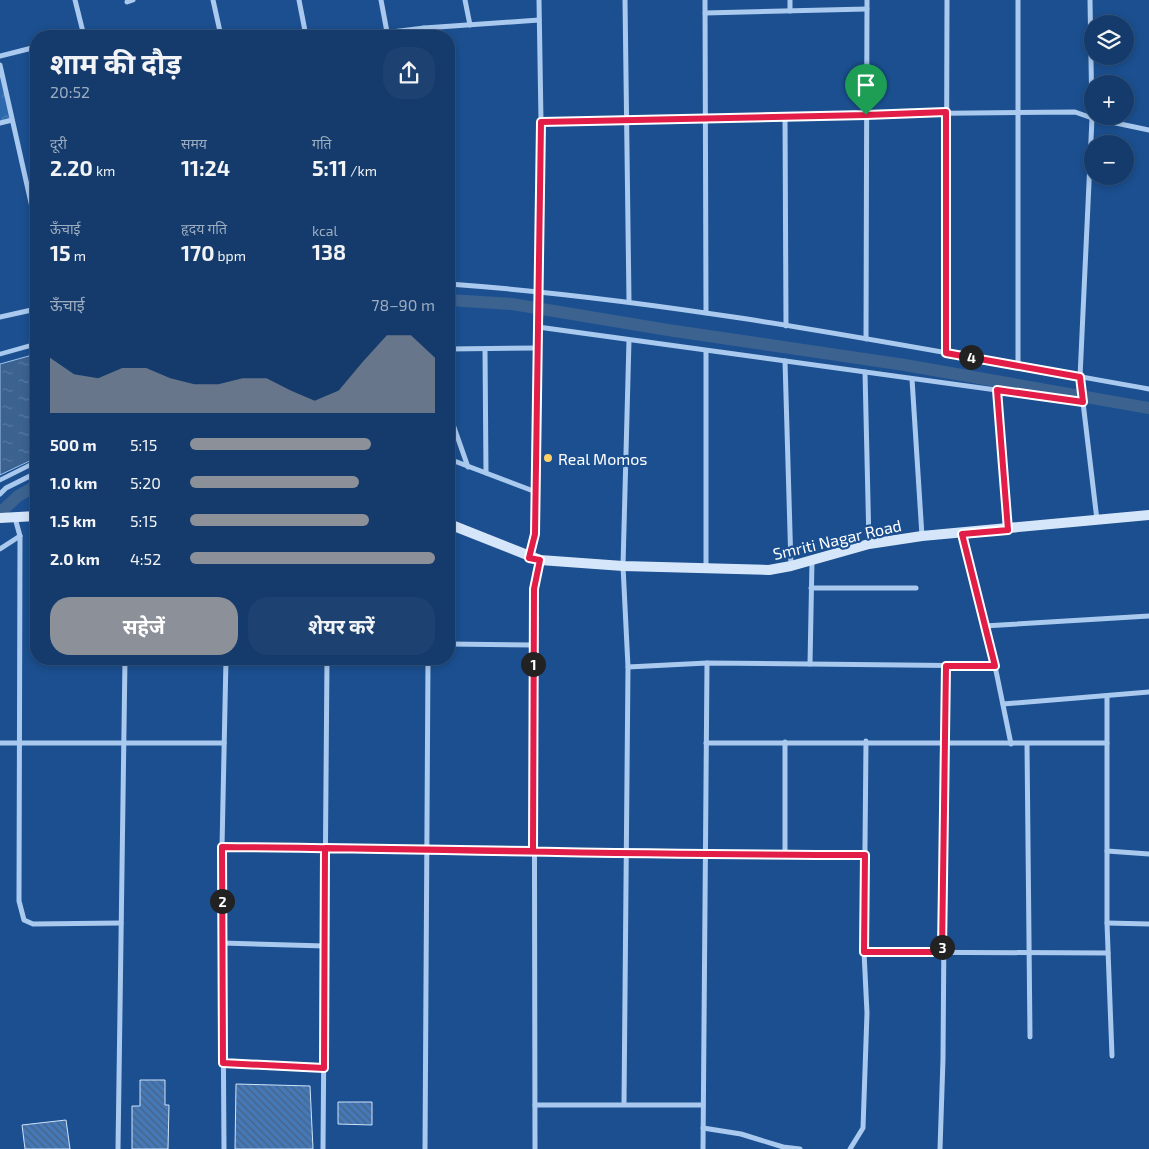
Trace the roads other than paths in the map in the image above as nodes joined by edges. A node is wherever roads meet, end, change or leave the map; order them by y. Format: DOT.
graph roads {
  1 [pos="75,0"];
  2 [pos="213,0"];
  3 [pos="299,0"];
  4 [pos="381,0"];
  5 [pos="465,0"];
  6 [pos="539,0"];
  7 [pos="625,0"];
  8 [pos="705,0"];
  9 [pos="790,0"];
  10 [pos="867,0"];
  11 [pos="947,0"];
  12 [pos="1018,0"];
  13 [pos="1090,0"];
  14 [pos="867,9"];
  15 [pos="790,11"];
  16 [pos="705,13"];
  17 [pos="539,20"];
  18 [pos="470,25"];
  19 [pos="424,28"];
  20 [pos="82,30"];
  21 [pos="220,30"];
  22 [pos="305,30"];
  23 [pos="387,30"];
  24 [pos="406,30"];
  25 [pos="30,48"];
  26 [pos="0,56"];
  27 [pos="0,65"];
  28 [pos="1091,75"];
  29 [pos="946,112"];
  30 [pos="1020,113"];
  31 [pos="785,115"];
  32 [pos="866,115"];
  33 [pos="1084,115"];
  34 [pos="706,118"];
  35 [pos="12,120"];
  36 [pos="626,121"];
  37 [pos="541,122"];
  38 [pos="0,123"];
  39 [pos="1092,125"];
  40 [pos="1125,125"];
  41 [pos="1149,130"];
  42 [pos="30,199"];
  43 [pos="455,284"];
  44 [pos="538,290"];
  45 [pos="629,301"];
  46 [pos="30,310"];
  47 [pos="706,313"];
  48 [pos="0,317"];
  49 [pos="786,326"];
  50 [pos="538,328"];
  51 [pos="629,340"];
  52 [pos="866,340"];
  53 [pos="30,346"];
  54 [pos="538,348"];
  55 [pos="485,349"];
  56 [pos="455,350"];
  57 [pos="706,351"];
  58 [pos="946,353"];
  59 [pos="0,354"];
  60 [pos="785,361"];
  61 [pos="1018,365"];
  62 [pos="865,372"];
  63 [pos="1080,377"];
  64 [pos="912,379"];
  65 [pos="1149,389"];
  66 [pos="997,390"];
  67 [pos="1083,402"];
  68 [pos="455,430"];
  69 [pos="455,462"];
  70 [pos="30,465"];
  71 [pos="468,467"];
  72 [pos="486,473"];
  73 [pos="30,476"];
  74 [pos="0,480"];
  75 [pos="536,492"];
  76 [pos="0,493"];
  77 [pos="1149,515"];
  78 [pos="30,517"];
  79 [pos="0,518"];
  80 [pos="15,518"];
  81 [pos="1097,520"];
  82 [pos="455,527"];
  83 [pos="1008,530"];
  84 [pos="962,534"];
  85 [pos="20,536"];
  86 [pos="922,536"];
  87 [pos="869,544"];
  88 [pos="0,548"];
  89 [pos="529,558"];
  90 [pos="540,560"];
  91 [pos="812,560"];
  92 [pos="623,566"];
  93 [pos="792,566"];
  94 [pos="706,569"];
  95 [pos="811,588"];
  96 [pos="916,588"];
  97 [pos="1149,616"];
  98 [pos="984,626"];
  99 [pos="455,644"];
  100 [pos="533,645"];
  101 [pos="707,663"];
  102 [pos="810,664"];
  103 [pos="125,665"];
  104 [pos="226,665"];
  105 [pos="326,665"];
  106 [pos="428,665"];
  107 [pos="946,666"];
  108 [pos="995,666"];
  109 [pos="628,667"];
  110 [pos="1149,692"];
  111 [pos="1108,696"];
  112 [pos="1003,704"];
  113 [pos="785,742"];
  114 [pos="866,742"];
  115 [pos="0,743"];
  116 [pos="19,743"];
  117 [pos="123,743"];
  118 [pos="224,743"];
  119 [pos="706,743"];
  120 [pos="945,743"];
  121 [pos="1107,743"];
  122 [pos="1010,744"];
  123 [pos="1027,744"];
  124 [pos="222,847"];
  125 [pos="325,848"];
  126 [pos="429,849"];
  127 [pos="533,851"];
  128 [pos="1107,851"];
  129 [pos="625,854"];
  130 [pos="1149,854"];
  131 [pos="704,855"];
  132 [pos="785,855"];
  133 [pos="865,855"];
  134 [pos="122,923"];
  135 [pos="1107,923"];
  136 [pos="1149,924"];
  137 [pos="222,943"];
  138 [pos="325,946"];
  139 [pos="864,952"];
  140 [pos="942,952"];
  141 [pos="1029,953"];
  142 [pos="1108,954"];
  143 [pos="1030,1037"];
  144 [pos="1112,1056"];
  145 [pos="223,1063"];
  146 [pos="324,1068"];
  147 [pos="624,1104"];
  148 [pos="535,1105"];
  149 [pos="703,1105"];
  150 [pos="703,1128"];
  151 [pos="118,1149"];
  152 [pos="224,1149"];
  153 [pos="323,1149"];
  154 [pos="425,1149"];
  155 [pos="535,1149"];
  156 [pos="703,1149"];
  157 [pos="800,1149"];
  158 [pos="850,1149"];
  159 [pos="940,1149"];
  1 -- 20 [label="street"];
  2 -- 21 [label="street"];
  3 -- 22 [label="street"];
  4 -- 23 [label="street"];
  5 -- 18 [label="street"];
  6 -- 17 [label="street"];
  7 -- 36 [label="street"];
  8 -- 16 [label="street"];
  9 -- 15 [label="street"];
  10 -- 14 [label="street"];
  11 -- 29 [label="street"];
  12 -- 30 [label="street"];
  13 -- 28 [label="street"];
  14 -- 15 [label="street"];
  14 -- 32 [label="street"];
  15 -- 16 [label="street"];
  16 -- 34 [label="street"];
  17 -- 18 [label="street"];
  17 -- 37 [label="street"];
  18 -- 19 [label="street"];
  19 -- 24 [label="street"];
  25 -- 26 [label="street"];
  27 -- 35 [label="street"];
  29 -- 30 [label="street"];
  29 -- 32 [label="street"];
  29 -- 58 [label="street"];
  30 -- 33 [label="street"];
  30 -- 61 [label="street"];
  31 -- 32 [label="street"];
  31 -- 34 [label="street"];
  31 -- 49 [label="street"];
  32 -- 52 [label="street"];
  34 -- 36 [label="street"];
  34 -- 47 [label="street"];
  35 -- 38 [label="street"];
  35 -- 42 [label="street"];
  36 -- 37 [label="street"];
  36 -- 45 [label="street"];
  37 -- 44 [label="street"];
  39 -- 63 [label="street"];
  40 -- 41 [label="street"];
  43 -- 44 [label="street"];
  44 -- 45 [label="street"];
  44 -- 50 [label="street"];
  45 -- 47 [label="street"];
  46 -- 48 [label="street"];
  47 -- 49 [label="street"];
  49 -- 52 [label="street"];
  50 -- 51 [label="street"];
  50 -- 54 [label="street"];
  51 -- 57 [label="street"];
  51 -- 92 [label="street"];
  52 -- 58 [label="street"];
  53 -- 59 [label="street"];
  54 -- 55 [label="street"];
  54 -- 75 [label="street"];
  55 -- 56 [label="street"];
  55 -- 72 [label="street"];
  57 -- 60 [label="street"];
  57 -- 94 [label="street"];
  58 -- 61 [label="street"];
  60 -- 62 [label="street"];
  60 -- 93 [label="street"];
  61 -- 63 [label="street"];
  62 -- 64 [label="street"];
  62 -- 87 [label="street"];
  63 -- 65 [label="street"];
  63 -- 67 [label="street"];
  64 -- 66 [label="street"];
  64 -- 86 [label="street"];
  66 -- 67 [label="street"];
  66 -- 83 [label="street"];
  67 -- 81 [label="street"];
  68 -- 71 [label="street"];
  69 -- 71 [label="street"];
  70 -- 74 [label="street"];
  71 -- 72 [label="street"];
  72 -- 75 [label="street"];
  73 -- 76 [label="street"];
  75 -- 89 [label="street"];
  77 -- 81 [label="main road, Smriti Nagar Road"];
  78 -- 80 [label="main road"];
  79 -- 80 [label="main road"];
  80 -- 85 [label="street"];
  81 -- 83 [label="main road, Smriti Nagar Road"];
  82 -- 89 [label="main road, Smriti Nagar Road"];
  83 -- 84 [label="main road, Smriti Nagar Road"];
  84 -- 86 [label="main road, Smriti Nagar Road"];
  84 -- 98 [label="street"];
  85 -- 88 [label="street"];
  85 -- 116 [label="street"];
  86 -- 87 [label="main road, Smriti Nagar Road"];
  87 -- 91 [label="main road, Smriti Nagar Road"];
  89 -- 90 [label="main road, Smriti Nagar Road"];
  90 -- 92 [label="main road, Smriti Nagar Road"];
  90 -- 100 [label="street"];
  91 -- 93 [label="main road, Smriti Nagar Road"];
  91 -- 95 [label="street"];
  92 -- 94 [label="main road, Smriti Nagar Road"];
  92 -- 109 [label="street"];
  93 -- 94 [label="main road, Smriti Nagar Road"];
  95 -- 96 [label="street"];
  95 -- 102 [label="street"];
  97 -- 98 [label="street"];
  98 -- 108 [label="street"];
  99 -- 100 [label="street"];
  100 -- 127 [label="street"];
  101 -- 102 [label="street"];
  101 -- 109 [label="street"];
  101 -- 119 [label="street"];
  102 -- 107 [label="street"];
  103 -- 117 [label="street"];
  104 -- 118 [label="street"];
  105 -- 125 [label="street"];
  106 -- 126 [label="street"];
  107 -- 108 [label="street"];
  107 -- 120 [label="street"];
  108 -- 112 [label="street"];
  109 -- 129 [label="street"];
  110 -- 111 [label="street"];
  111 -- 112 [label="street"];
  111 -- 121 [label="street"];
  112 -- 122 [label="street"];
  113 -- 114 [label="street"];
  113 -- 119 [label="street"];
  113 -- 132 [label="street"];
  114 -- 120 [label="street"];
  114 -- 133 [label="street"];
  115 -- 116 [label="street"];
  116 -- 117 [label="street"];
  116 -- 134 [label="street"];
  117 -- 118 [label="street"];
  117 -- 134 [label="street"];
  118 -- 124 [label="street"];
  119 -- 131 [label="street"];
  120 -- 122 [label="street"];
  120 -- 140 [label="street"];
  121 -- 123 [label="street"];
  121 -- 128 [label="street"];
  122 -- 123 [label="street"];
  123 -- 141 [label="street"];
  124 -- 125 [label="street"];
  124 -- 137 [label="street"];
  125 -- 126 [label="street"];
  125 -- 138 [label="street"];
  126 -- 127 [label="street"];
  126 -- 154 [label="street"];
  127 -- 129 [label="street"];
  127 -- 148 [label="street"];
  128 -- 130 [label="street"];
  128 -- 135 [label="street"];
  129 -- 131 [label="street"];
  129 -- 147 [label="street"];
  131 -- 132 [label="street"];
  131 -- 149 [label="street"];
  132 -- 133 [label="street"];
  133 -- 139 [label="street"];
  134 -- 151 [label="street"];
  135 -- 136 [label="street"];
  135 -- 142 [label="street"];
  137 -- 138 [label="street"];
  137 -- 145 [label="street"];
  138 -- 146 [label="street"];
  139 -- 140 [label="street"];
  139 -- 158 [label="street"];
  140 -- 141 [label="street"];
  140 -- 159 [label="street"];
  141 -- 142 [label="street"];
  141 -- 143 [label="street"];
  142 -- 144 [label="street"];
  145 -- 146 [label="street"];
  145 -- 152 [label="street"];
  146 -- 153 [label="street"];
  147 -- 148 [label="street"];
  147 -- 149 [label="street"];
  148 -- 155 [label="street"];
  149 -- 150 [label="street"];
  150 -- 156 [label="street"];
  150 -- 157 [label="street"];
}
